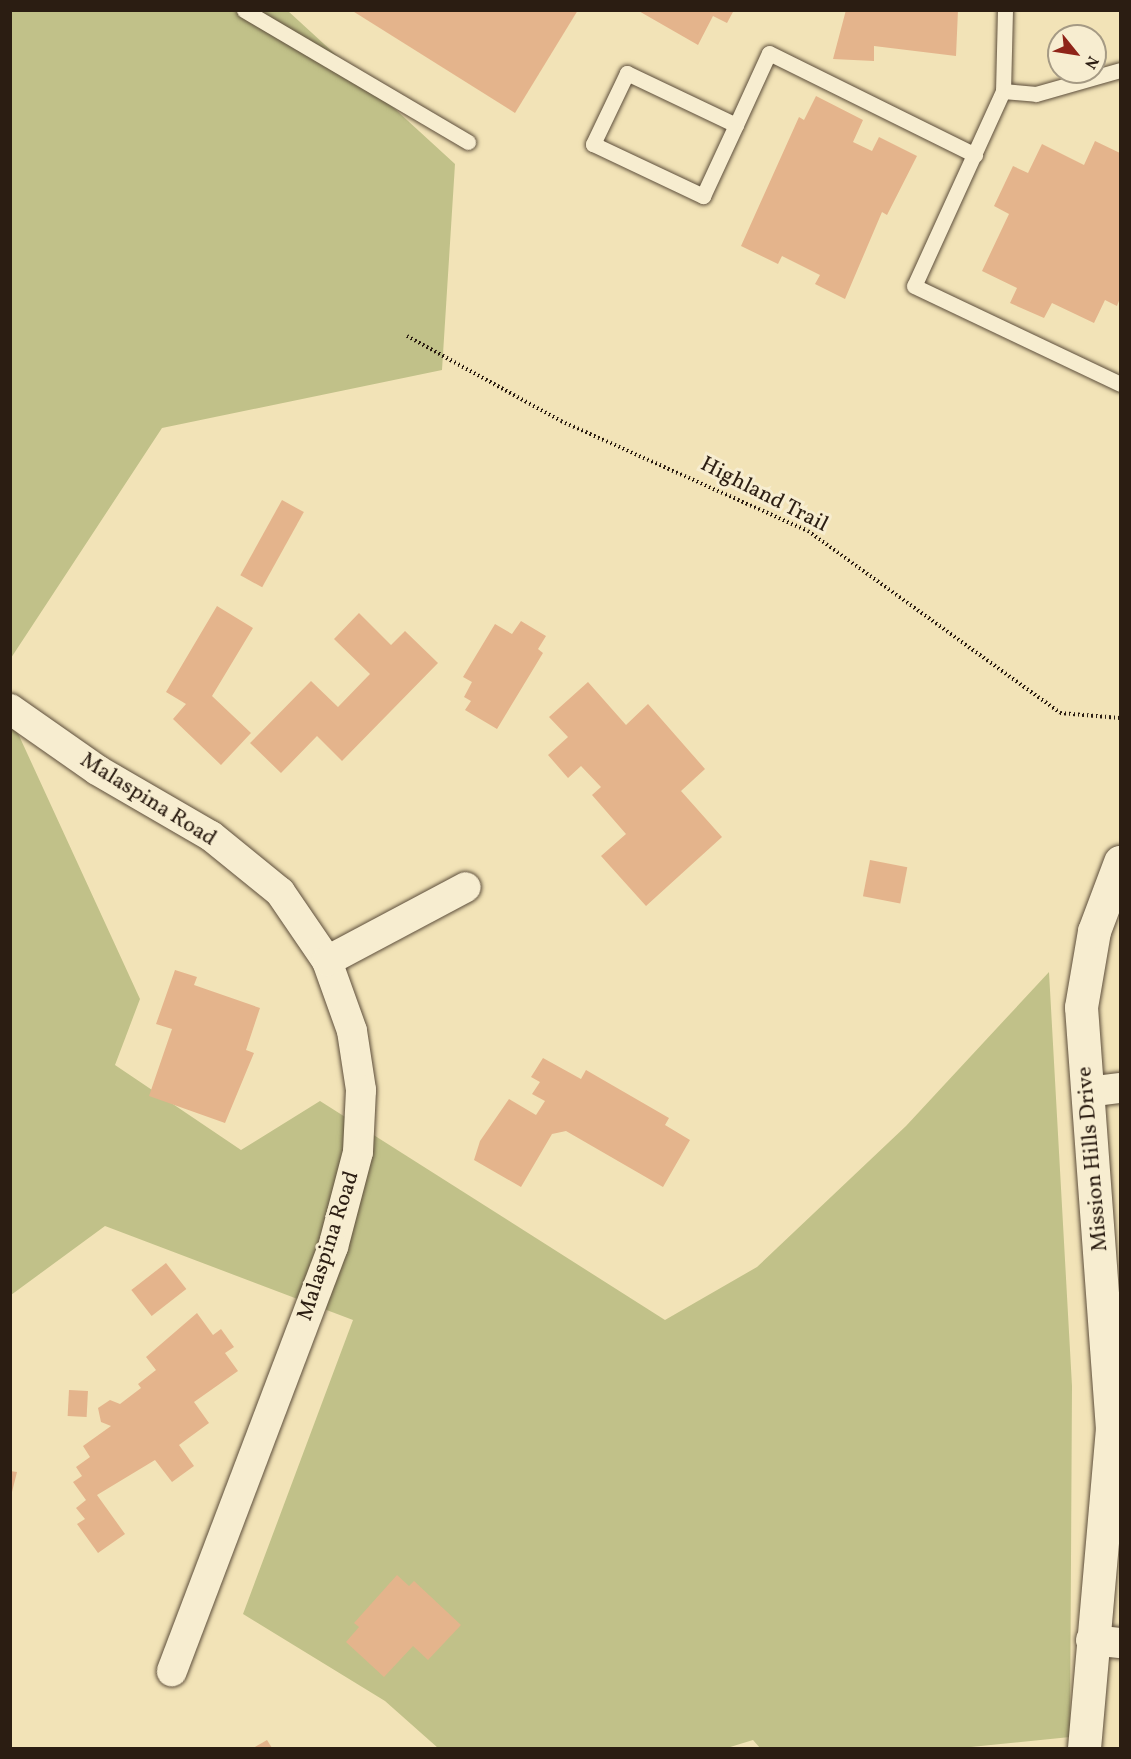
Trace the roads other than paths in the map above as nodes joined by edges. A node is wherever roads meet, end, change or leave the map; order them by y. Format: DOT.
graph roads {
  1 [pos="244,10"];
  2 [pos="1005,10"];
  3 [pos="1120,70"];
  4 [pos="1003,91"];
  5 [pos="736,125"];
  6 [pos="468,142"];
  7 [pos="975,155"];
  8 [pos="1120,384"];
  9 [pos="10,709"];
  10 [pos="1120,862"];
  11 [pos="466,887"];
  12 [pos="327,961"];
  13 [pos="1120,1088"];
  14 [pos="1087,1092"];
  15 [pos="1106,1642"];
  16 [pos="172,1671"];
  17 [pos="1084,1749"];
  1 -- 6 [label="lane"];
  2 -- 4 [label="lane"];
  3 -- 4 [label="lane"];
  4 -- 7 [label="lane"];
  5 -- 5 [label="lane"];
  5 -- 7 [label="lane"];
  7 -- 8 [label="lane"];
  9 -- 12 [label="street, Malaspina Road"];
  10 -- 14 [label="street, Mission Hills Drive"];
  11 -- 12 [label="street"];
  12 -- 16 [label="street, Malaspina Road"];
  13 -- 14 [label="street"];
  14 -- 15 [label="street, Mission Hills Drive"];
  15 -- 17 [label="street, Mission Hills Drive"];
}
